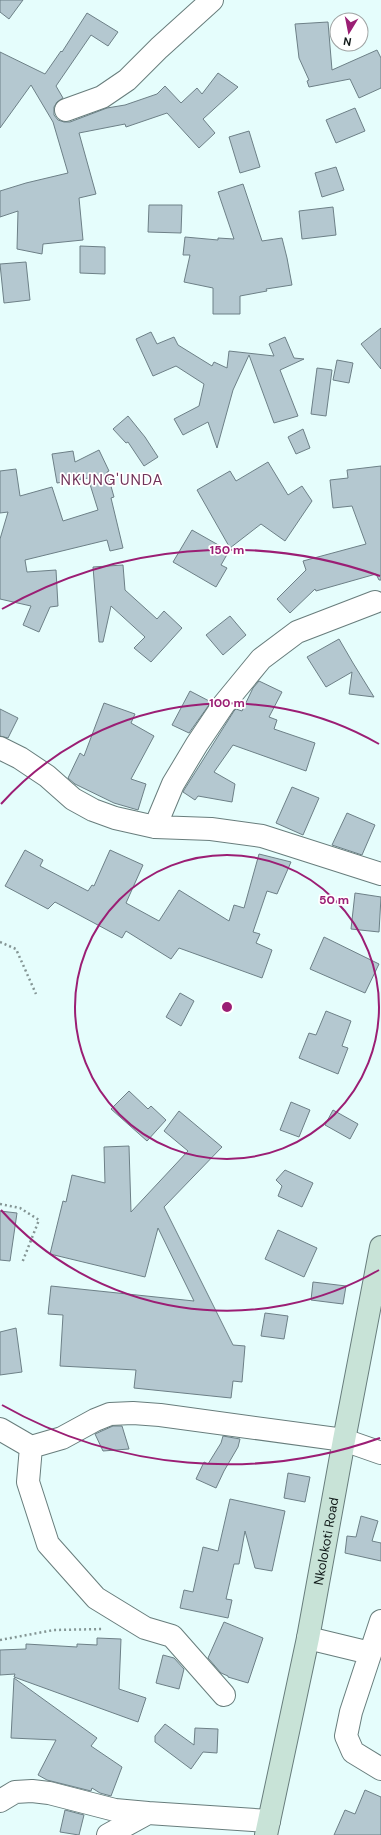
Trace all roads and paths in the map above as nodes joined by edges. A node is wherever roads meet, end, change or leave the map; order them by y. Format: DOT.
graph roads {
  1 [pos="212,0"];
  2 [pos="66,110"];
  3 [pos="375,602"];
  4 [pos="0,748"];
  5 [pos="155,827"];
  6 [pos="381,874"];
  7 [pos="0,942"];
  8 [pos="36,994"];
  9 [pos="0,1204"];
  10 [pos="381,1247"];
  11 [pos="22,1263"];
  12 [pos="0,1429"];
  13 [pos="344,1440"];
  14 [pos="31,1447"];
  15 [pos="381,1453"];
  16 [pos="381,1621"];
  17 [pos="107,1629"];
  18 [pos="308,1638"];
  19 [pos="0,1640"];
  20 [pos="370,1653"];
  21 [pos="224,1695"];
  22 [pos="381,1769"];
  23 [pos="0,1801"];
  24 [pos="148,1813"];
  25 [pos="267,1828"];
  26 [pos="108,1835"];
  1 -- 2 [label="street"];
  3 -- 5 [label="street"];
  4 -- 5 [label="street"];
  5 -- 6 [label="street"];
  7 -- 8 [label="path"];
  9 -- 11 [label="path"];
  10 -- 13 [label="main road, Nkolokoti Road"];
  12 -- 14 [label="street"];
  13 -- 14 [label="street"];
  13 -- 15 [label="street"];
  13 -- 18 [label="main road, Nkolokoti Road"];
  14 -- 21 [label="street"];
  16 -- 20 [label="street"];
  17 -- 19 [label="path"];
  18 -- 20 [label="street"];
  18 -- 25 [label="main road, Nkolokoti Road"];
  20 -- 22 [label="street"];
  23 -- 24 [label="street"];
  24 -- 25 [label="street"];
  24 -- 26 [label="street"];
}
